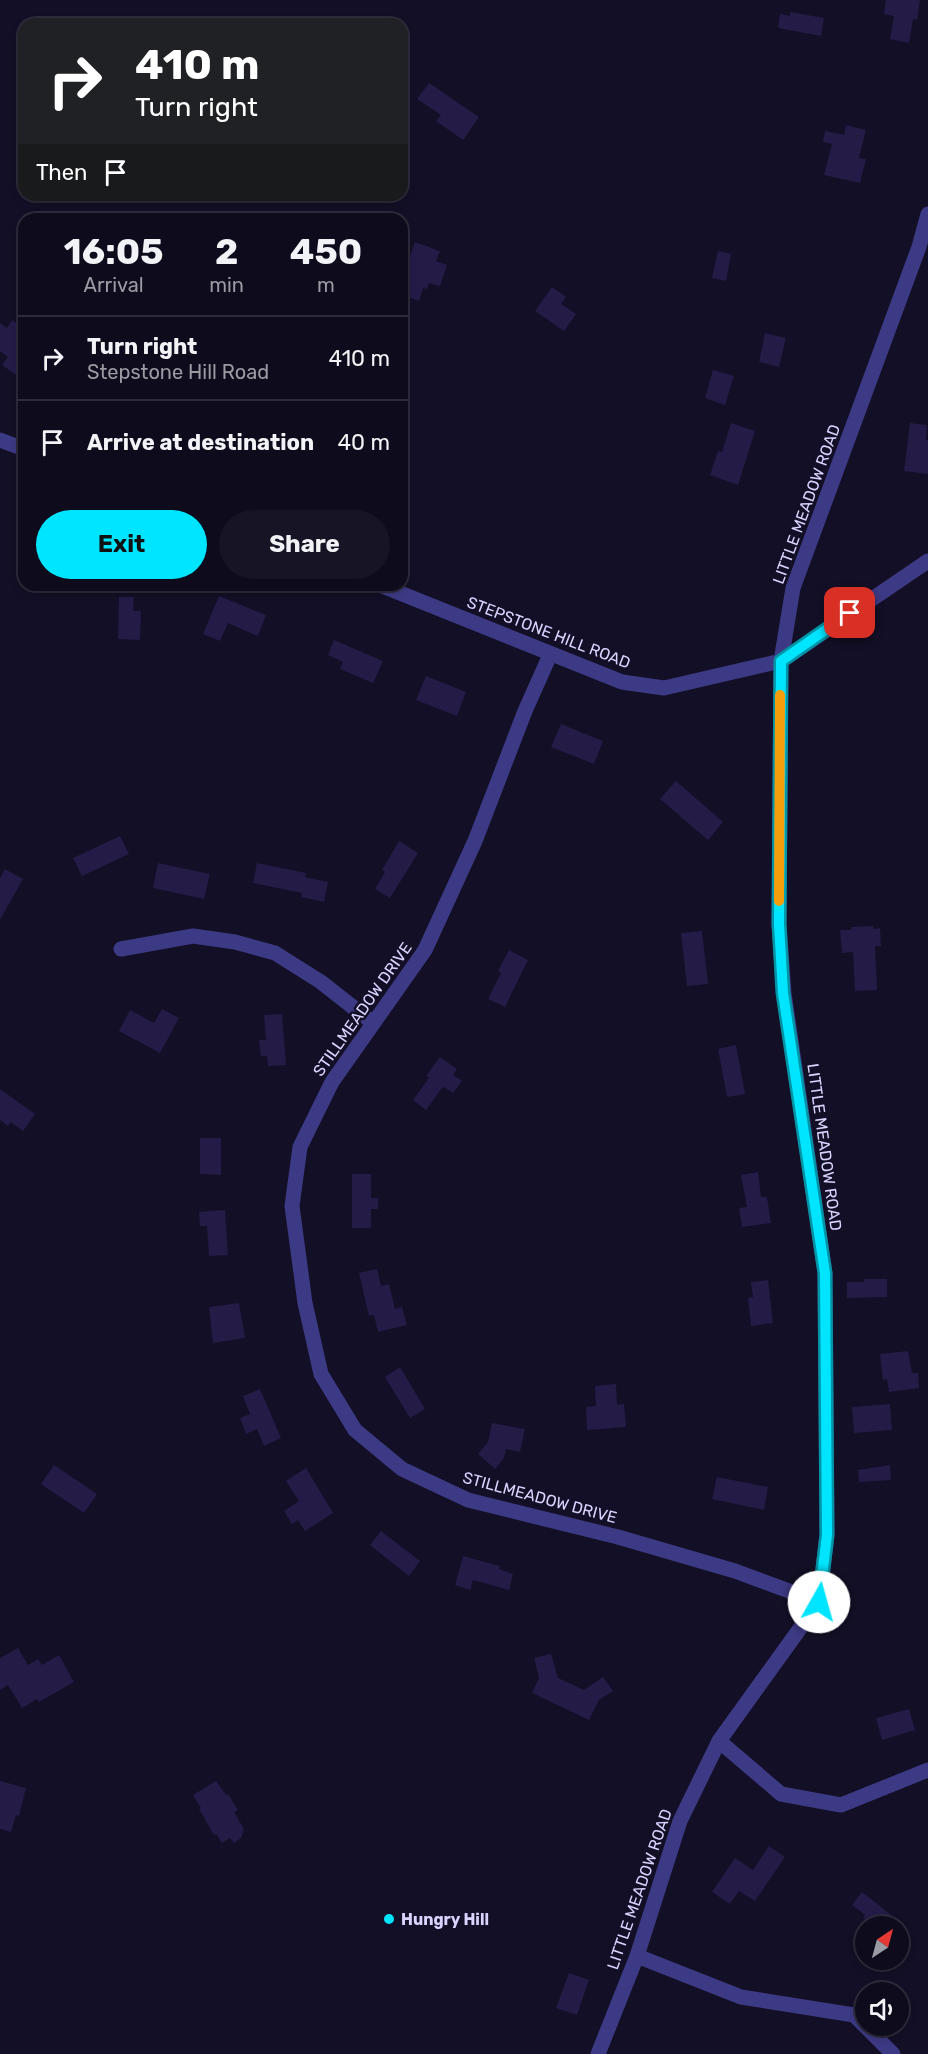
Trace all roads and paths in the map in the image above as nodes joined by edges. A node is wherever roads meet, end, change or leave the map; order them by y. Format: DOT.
graph roads {
  1 [pos="928,214"];
  2 [pos="0,440"];
  3 [pos="18,447"];
  4 [pos="928,561"];
  5 [pos="395,591"];
  6 [pos="550,655"];
  7 [pos="781,661"];
  8 [pos="121,949"];
  9 [pos="373,1023"];
  10 [pos="819,1602"];
  11 [pos="719,1741"];
  12 [pos="928,1770"];
  13 [pos="636,1956"];
  14 [pos="598,2054"];
  15 [pos="893,2054"];
  1 -- 7 [label="street, LITTLE MEADOW ROAD"];
  2 -- 3 [label="street"];
  4 -- 7 [label="street, STEPSTONE HILL ROAD"];
  5 -- 6 [label="street, STEPSTONE HILL ROAD"];
  6 -- 7 [label="street, STEPSTONE HILL ROAD"];
  6 -- 9 [label="street, STILLMEADOW DRIVE"];
  7 -- 10 [label="street, LITTLE MEADOW ROAD"];
  8 -- 9 [label="street"];
  9 -- 10 [label="street, STILLMEADOW DRIVE"];
  10 -- 11 [label="street, LITTLE MEADOW ROAD"];
  11 -- 12 [label="street"];
  11 -- 13 [label="street, LITTLE MEADOW ROAD"];
  13 -- 14 [label="street, LITTLE MEADOW ROAD"];
  13 -- 15 [label="street"];
}
